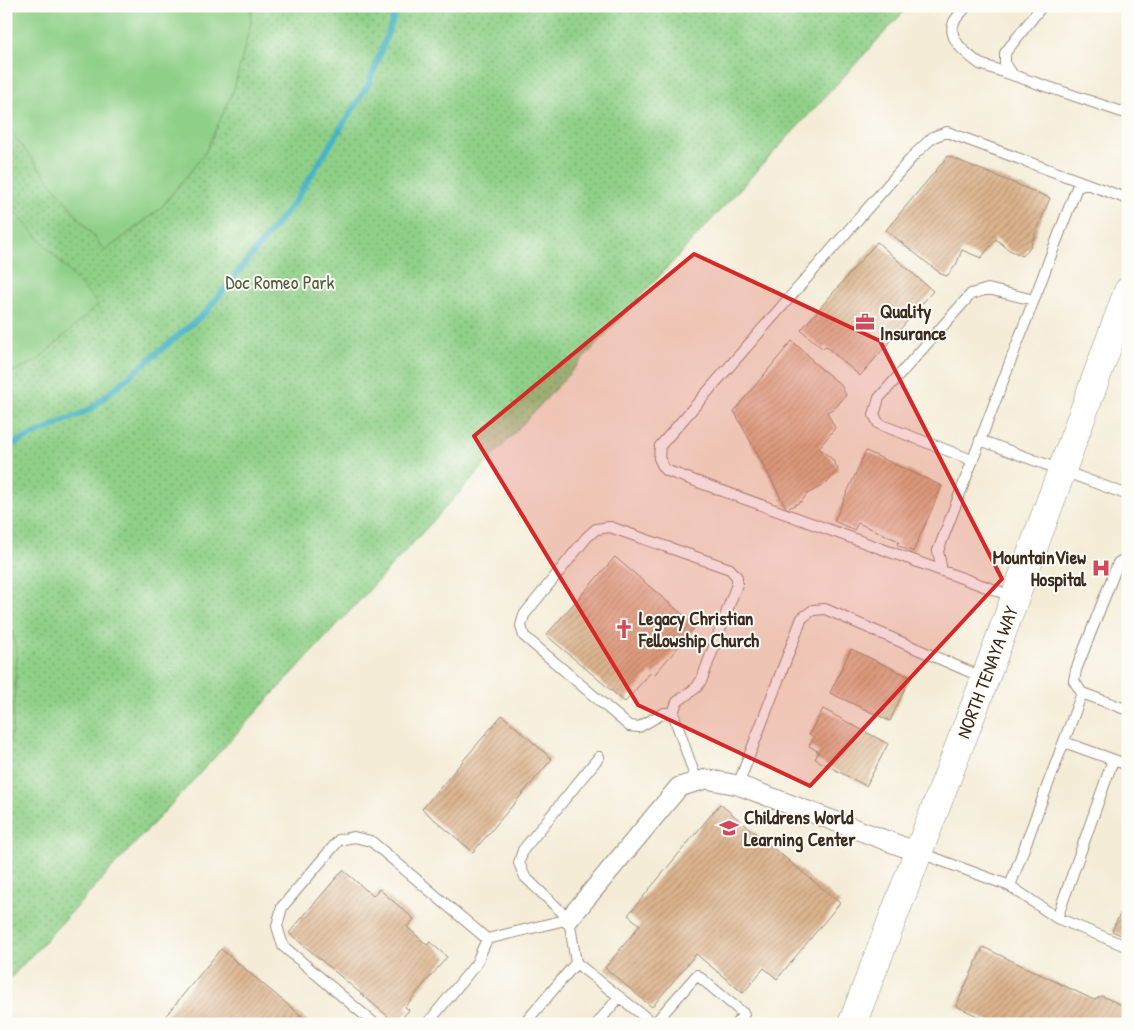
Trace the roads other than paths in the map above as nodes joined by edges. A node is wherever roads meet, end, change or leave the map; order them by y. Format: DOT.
graph roads {
  1 [pos="967,6"];
  2 [pos="1042,6"];
  3 [pos="1012,75"];
  4 [pos="1128,114"];
  5 [pos="1089,184"];
  6 [pos="1128,199"];
  7 [pos="1128,291"];
  8 [pos="1034,300"];
  9 [pos="980,440"];
  10 [pos="972,460"];
  11 [pos="1062,471"];
  12 [pos="1128,495"];
  13 [pos="1128,557"];
  14 [pos="942,571"];
  15 [pos="1015,597"];
  16 [pos="985,678"];
  17 [pos="1082,693"];
  18 [pos="1128,710"];
  19 [pos="673,713"];
  20 [pos="1064,742"];
  21 [pos="599,757"];
  22 [pos="1113,760"];
  23 [pos="1128,765"];
  24 [pos="697,782"];
  25 [pos="738,785"];
  26 [pos="917,852"];
  27 [pos="1010,886"];
  28 [pos="1057,918"];
  29 [pos="569,920"];
  30 [pos="488,939"];
  31 [pos="1128,948"];
  32 [pos="576,963"];
  33 [pos="619,997"];
  34 [pos="375,1024"];
  35 [pos="427,1024"];
  36 [pos="524,1024"];
  37 [pos="596,1024"];
  38 [pos="654,1024"];
  39 [pos="736,1024"];
  40 [pos="852,1024"];
  1 -- 3 [label="lane"];
  2 -- 3 [label="lane"];
  3 -- 4 [label="lane"];
  5 -- 6 [label="lane"];
  5 -- 8 [label="lane"];
  5 -- 14 [label="lane"];
  7 -- 11 [label="main road, NORTH TENAYA WAY"];
  8 -- 9 [label="lane"];
  8 -- 10 [label="lane"];
  9 -- 10 [label="lane"];
  9 -- 11 [label="lane"];
  10 -- 14 [label="lane"];
  11 -- 12 [label="lane"];
  11 -- 15 [label="main road, NORTH TENAYA WAY"];
  13 -- 17 [label="lane"];
  14 -- 15 [label="lane"];
  15 -- 16 [label="main road, NORTH TENAYA WAY"];
  16 -- 25 [label="lane"];
  16 -- 26 [label="main road, NORTH TENAYA WAY"];
  17 -- 18 [label="lane"];
  17 -- 20 [label="lane"];
  19 -- 19 [label="lane"];
  19 -- 24 [label="lane"];
  20 -- 22 [label="lane"];
  20 -- 27 [label="lane"];
  21 -- 29 [label="lane"];
  22 -- 23 [label="lane"];
  22 -- 28 [label="lane"];
  24 -- 25 [label="street"];
  24 -- 29 [label="street"];
  25 -- 26 [label="street"];
  26 -- 27 [label="lane"];
  26 -- 40 [label="main road, NORTH TENAYA WAY"];
  27 -- 28 [label="lane"];
  28 -- 31 [label="lane"];
  29 -- 30 [label="lane"];
  29 -- 32 [label="lane"];
  30 -- 34 [label="lane"];
  30 -- 35 [label="lane"];
  32 -- 33 [label="lane"];
  32 -- 36 [label="lane"];
  33 -- 37 [label="lane"];
  33 -- 38 [label="lane"];
  38 -- 39 [label="lane"];
}
